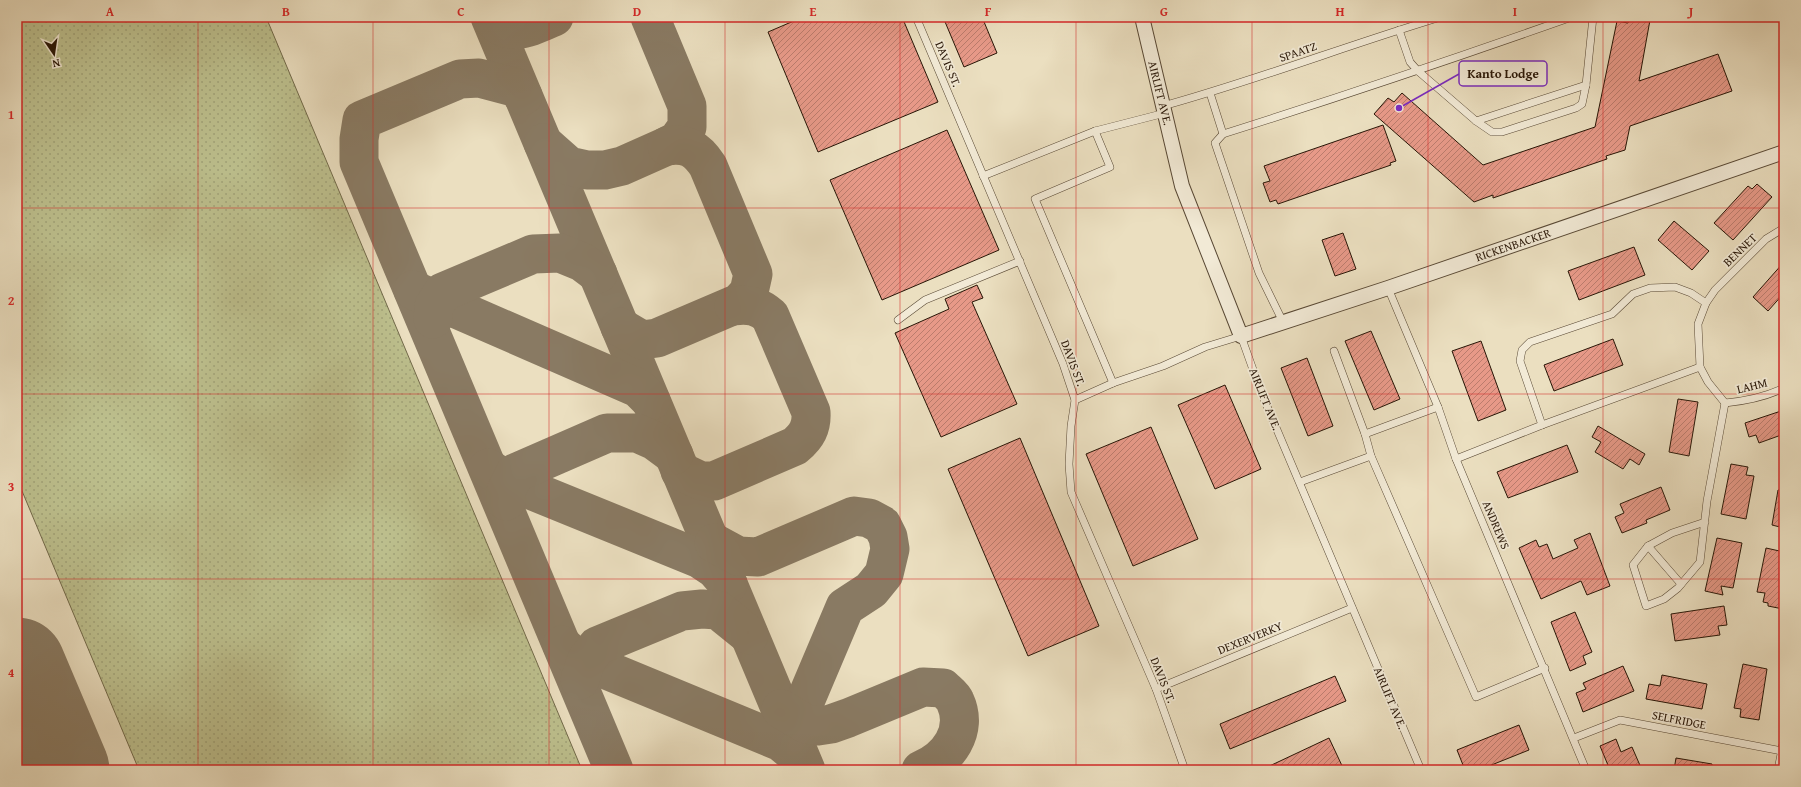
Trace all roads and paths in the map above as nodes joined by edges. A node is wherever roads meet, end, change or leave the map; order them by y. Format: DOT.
graph roads {
  1 [pos="916,17"];
  2 [pos="1142,17"];
  3 [pos="1441,17"];
  4 [pos="1572,17"];
  5 [pos="1592,17"];
  6 [pos="1398,30"];
  7 [pos="1418,71"];
  8 [pos="1586,85"];
  9 [pos="1210,93"];
  10 [pos="1164,110"];
  11 [pos="1476,121"];
  12 [pos="1095,131"];
  13 [pos="1223,134"];
  14 [pos="1784,152"];
  15 [pos="983,176"];
  16 [pos="1784,228"];
  17 [pos="1020,261"];
  18 [pos="1388,288"];
  19 [pos="1706,303"];
  20 [pos="898,320"];
  21 [pos="1283,322"];
  22 [pos="1241,336"];
  23 [pos="1334,351"];
  24 [pos="1700,366"];
  25 [pos="1114,383"];
  26 [pos="1784,388"];
  27 [pos="1075,400"];
  28 [pos="1725,403"];
  29 [pos="1438,407"];
  30 [pos="1542,425"];
  31 [pos="1365,434"];
  32 [pos="1371,456"];
  33 [pos="1456,460"];
  34 [pos="1300,482"];
  35 [pos="1705,522"];
  36 [pos="1648,546"];
  37 [pos="1681,584"];
  38 [pos="1352,608"];
  39 [pos="1545,668"];
  40 [pos="1156,689"];
  41 [pos="1574,738"];
  42 [pos="1784,738"];
  43 [pos="1782,751"];
  44 [pos="1185,770"];
  45 [pos="1421,770"];
  46 [pos="1586,770"];
  47 [pos="1778,770"];
  1 -- 15 [label="lane, DAVIS ST."];
  2 -- 10 [label="street, AIRLIFT AVE."];
  3 -- 6 [label="lane, SPAATZ"];
  4 -- 7 [label="lane"];
  5 -- 8 [label="lane"];
  6 -- 7 [label="lane"];
  6 -- 9 [label="lane, SPAATZ"];
  7 -- 11 [label="lane"];
  7 -- 13 [label="lane"];
  8 -- 11 [label="lane"];
  8 -- 11 [label="lane"];
  9 -- 10 [label="lane, SPAATZ"];
  9 -- 13 [label="lane"];
  10 -- 12 [label="lane, SPAATZ"];
  10 -- 22 [label="street, AIRLIFT AVE."];
  12 -- 15 [label="lane, SPAATZ"];
  12 -- 25 [label="lane"];
  13 -- 21 [label="lane"];
  14 -- 18 [label="street, RICKENBACKER"];
  15 -- 17 [label="lane, DAVIS ST."];
  16 -- 19 [label="lane, BENNET"];
  17 -- 20 [label="lane"];
  17 -- 27 [label="lane, DAVIS ST."];
  18 -- 21 [label="street, RICKENBACKER"];
  18 -- 29 [label="lane, ANDREWS"];
  19 -- 24 [label="lane, BENNET"];
  19 -- 30 [label="lane"];
  21 -- 22 [label="street, RICKENBACKER"];
  22 -- 25 [label="lane"];
  22 -- 34 [label="lane, AIRLIFT AVE."];
  23 -- 31 [label="lane"];
  24 -- 28 [label="lane"];
  24 -- 30 [label="lane"];
  25 -- 27 [label="lane"];
  26 -- 28 [label="lane, LAHM"];
  27 -- 40 [label="lane, DAVIS ST."];
  28 -- 35 [label="lane"];
  29 -- 31 [label="lane"];
  29 -- 33 [label="lane, ANDREWS"];
  30 -- 33 [label="lane"];
  31 -- 32 [label="lane"];
  32 -- 34 [label="lane"];
  32 -- 39 [label="lane"];
  33 -- 39 [label="lane, ANDREWS"];
  34 -- 38 [label="lane, AIRLIFT AVE."];
  35 -- 36 [label="lane"];
  35 -- 37 [label="lane"];
  36 -- 37 [label="lane"];
  36 -- 37 [label="lane"];
  38 -- 40 [label="lane, DEXERVERKY"];
  38 -- 45 [label="lane, AIRLIFT AVE."];
  39 -- 41 [label="lane, ANDREWS"];
  40 -- 44 [label="lane, DAVIS ST."];
  41 -- 43 [label="lane, SELFRIDGE"];
  41 -- 46 [label="lane, ANDREWS"];
  42 -- 43 [label="lane"];
  43 -- 47 [label="lane"];
}
